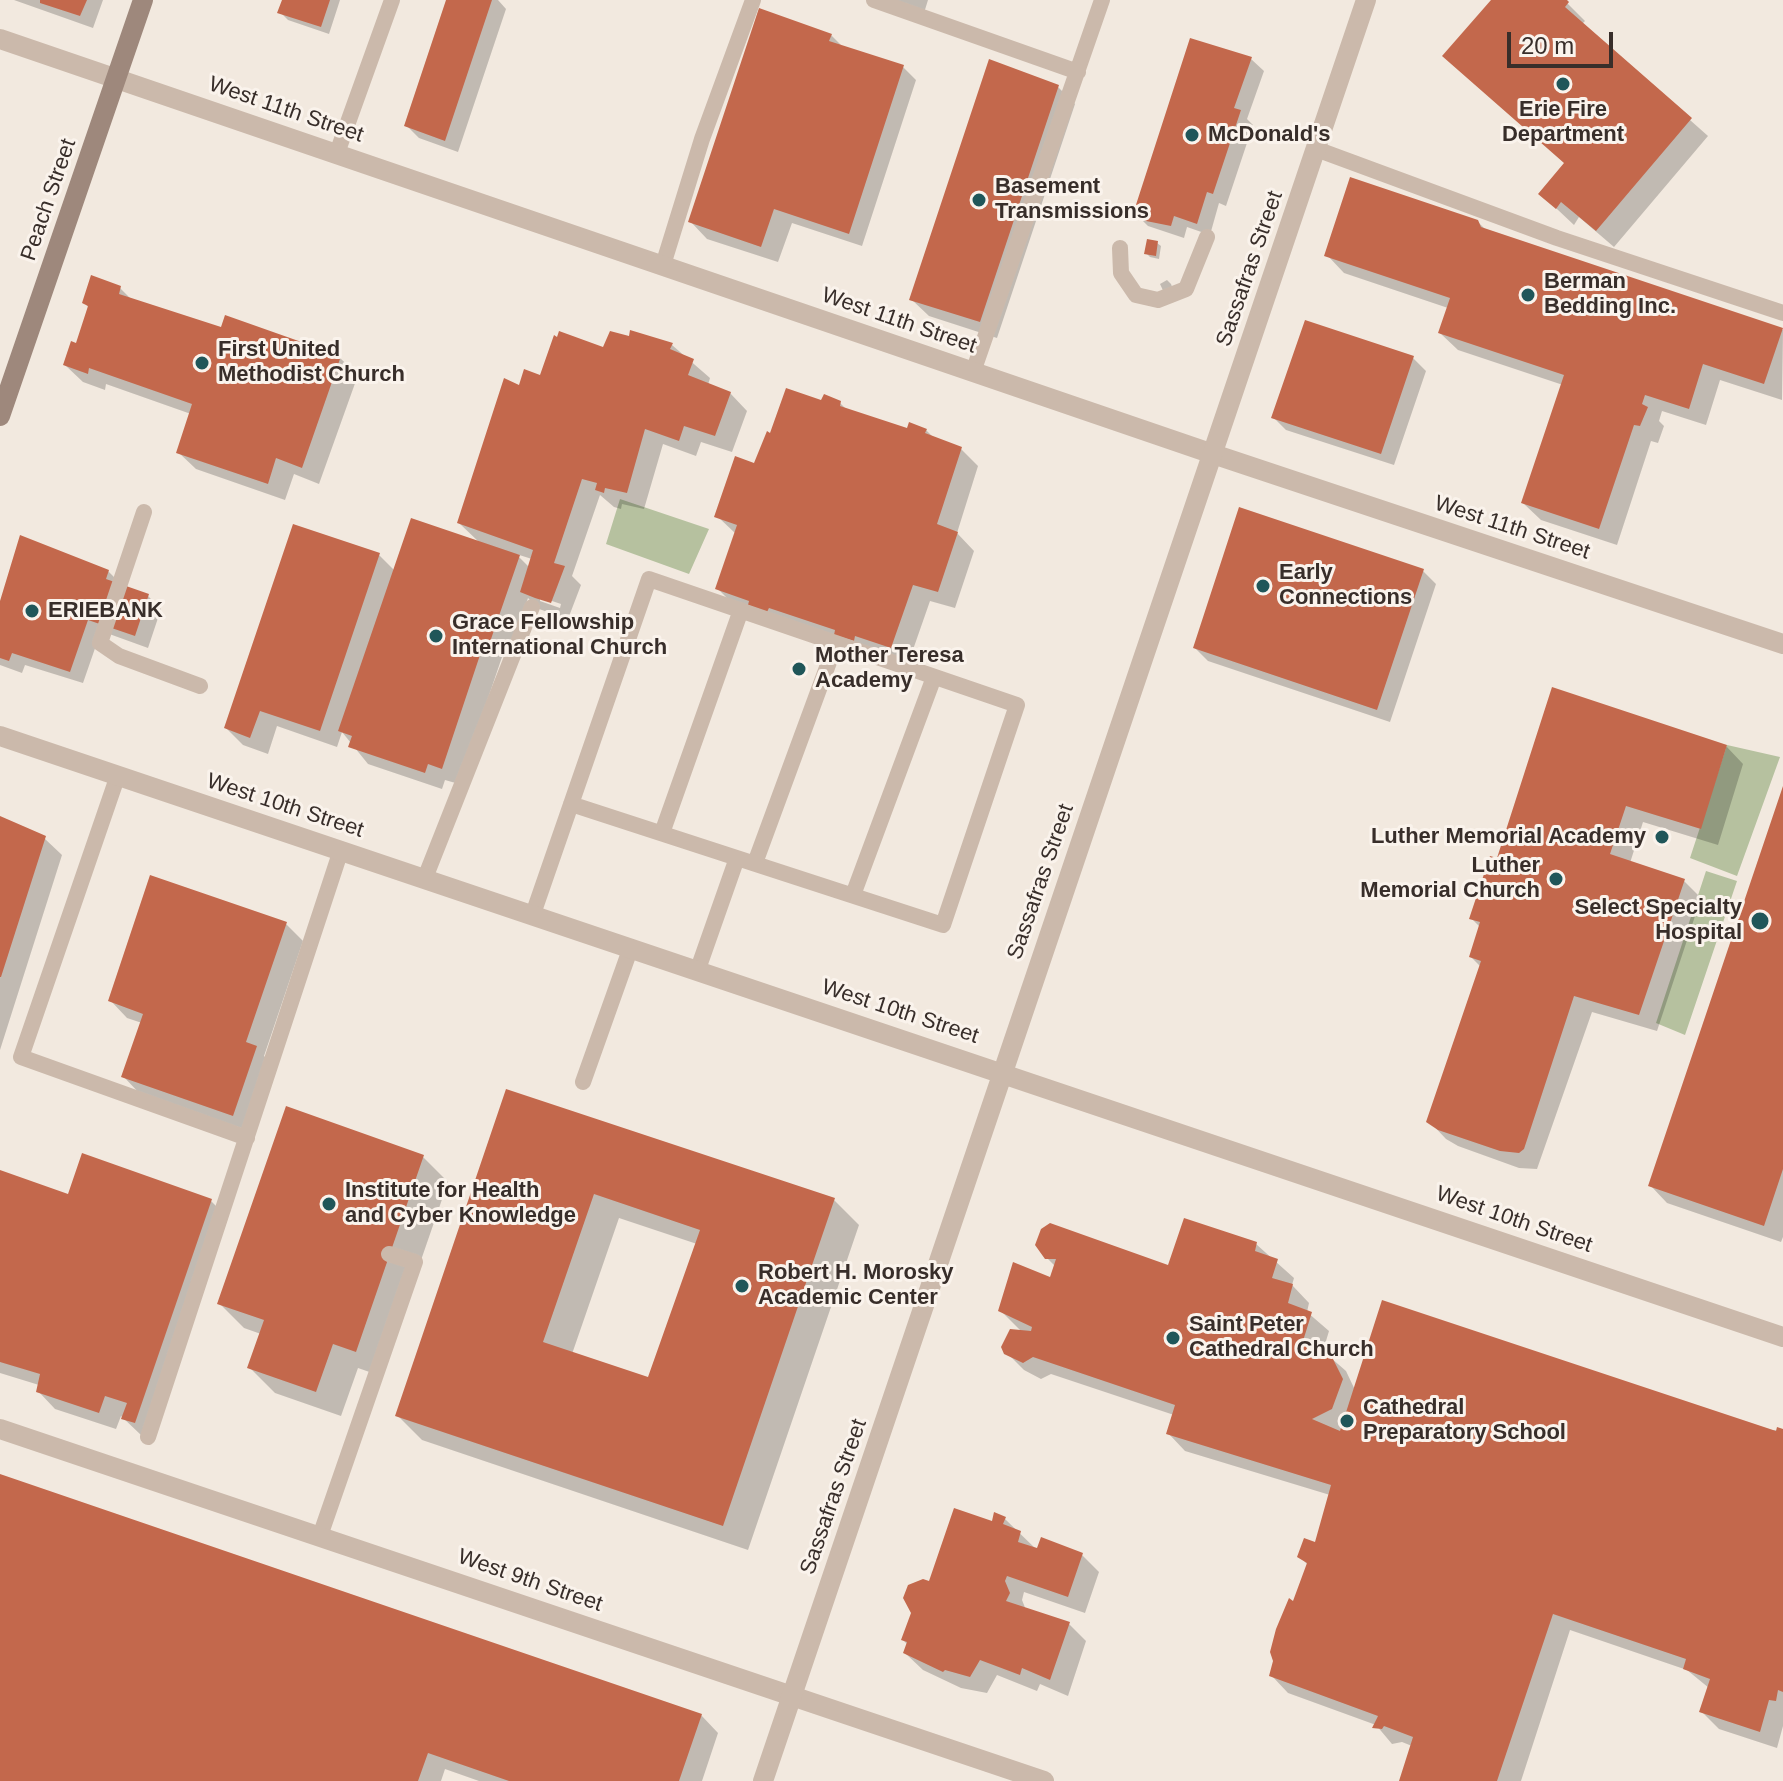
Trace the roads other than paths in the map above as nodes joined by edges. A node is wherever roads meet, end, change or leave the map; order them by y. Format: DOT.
graph roads {
  1 [pos="143,0"];
  2 [pos="392,0"];
  3 [pos="753,0"];
  4 [pos="874,0"];
  5 [pos="1102,0"];
  6 [pos="1366,0"];
  7 [pos="0,39"];
  8 [pos="1078,72"];
  9 [pos="117,77"];
  10 [pos="1316,149"];
  11 [pos="337,153"];
  12 [pos="1207,237"];
  13 [pos="1120,248"];
  14 [pos="663,265"];
  15 [pos="1783,313"];
  16 [pos="973,372"];
  17 [pos="0,416"];
  18 [pos="1213,454"];
  19 [pos="144,512"];
  20 [pos="532,607"];
  21 [pos="741,610"];
  22 [pos="836,643"];
  23 [pos="1783,644"];
  24 [pos="934,677"];
  25 [pos="200,686"];
  26 [pos="0,736"];
  27 [pos="118,775"];
  28 [pos="571,804"];
  29 [pos="662,833"];
  30 [pos="341,850"];
  31 [pos="737,858"];
  32 [pos="755,863"];
  33 [pos="425,878"];
  34 [pos="853,895"];
  35 [pos="533,914"];
  36 [pos="631,947"];
  37 [pos="698,969"];
  38 [pos="1002,1071"];
  39 [pos="583,1082"];
  40 [pos="247,1138"];
  41 [pos="389,1254"];
  42 [pos="1783,1337"];
  43 [pos="0,1429"];
  44 [pos="148,1437"];
  45 [pos="320,1536"];
  46 [pos="793,1694"];
  47 [pos="763,1781"];
  48 [pos="1044,1781"];
  1 -- 9 [label="main road, Peach Street"];
  2 -- 11 [label="lane"];
  3 -- 14 [label="lane"];
  4 -- 8 [label="lane"];
  5 -- 8 [label="lane"];
  6 -- 10 [label="street, Sassafras Street"];
  7 -- 9 [label="street, West 11th Street"];
  8 -- 16 [label="lane"];
  9 -- 11 [label="street, West 11th Street"];
  9 -- 17 [label="main road, Peach Street"];
  10 -- 15 [label="lane"];
  10 -- 18 [label="street, Sassafras Street"];
  11 -- 14 [label="street, West 11th Street"];
  12 -- 13 [label="lane"];
  14 -- 16 [label="street, West 11th Street"];
  16 -- 18 [label="street, West 11th Street"];
  18 -- 23 [label="street, West 11th Street"];
  18 -- 38 [label="street, Sassafras Street"];
  19 -- 25 [label="lane"];
  20 -- 33 [label="lane"];
  21 -- 22 [label="lane"];
  21 -- 28 [label="lane"];
  21 -- 29 [label="lane"];
  22 -- 24 [label="lane"];
  22 -- 32 [label="lane"];
  24 -- 34 [label="lane"];
  24 -- 34 [label="lane"];
  26 -- 27 [label="street, West 10th Street"];
  27 -- 30 [label="street, West 10th Street"];
  27 -- 40 [label="lane"];
  28 -- 29 [label="lane"];
  28 -- 35 [label="lane"];
  29 -- 31 [label="lane"];
  30 -- 33 [label="street, West 10th Street"];
  30 -- 40 [label="lane"];
  31 -- 32 [label="lane"];
  31 -- 37 [label="lane"];
  32 -- 34 [label="lane"];
  33 -- 35 [label="street, West 10th Street"];
  35 -- 36 [label="street, West 10th Street"];
  36 -- 37 [label="street, West 10th Street"];
  36 -- 39 [label="lane"];
  37 -- 38 [label="street, West 10th Street"];
  38 -- 42 [label="street, West 10th Street"];
  38 -- 46 [label="street, Sassafras Street"];
  40 -- 44 [label="lane"];
  41 -- 45 [label="lane"];
  43 -- 45 [label="street, West 9th Street"];
  45 -- 46 [label="street, West 9th Street"];
  46 -- 47 [label="street, Sassafras Street"];
  46 -- 48 [label="street, West 9th Street"];
}
